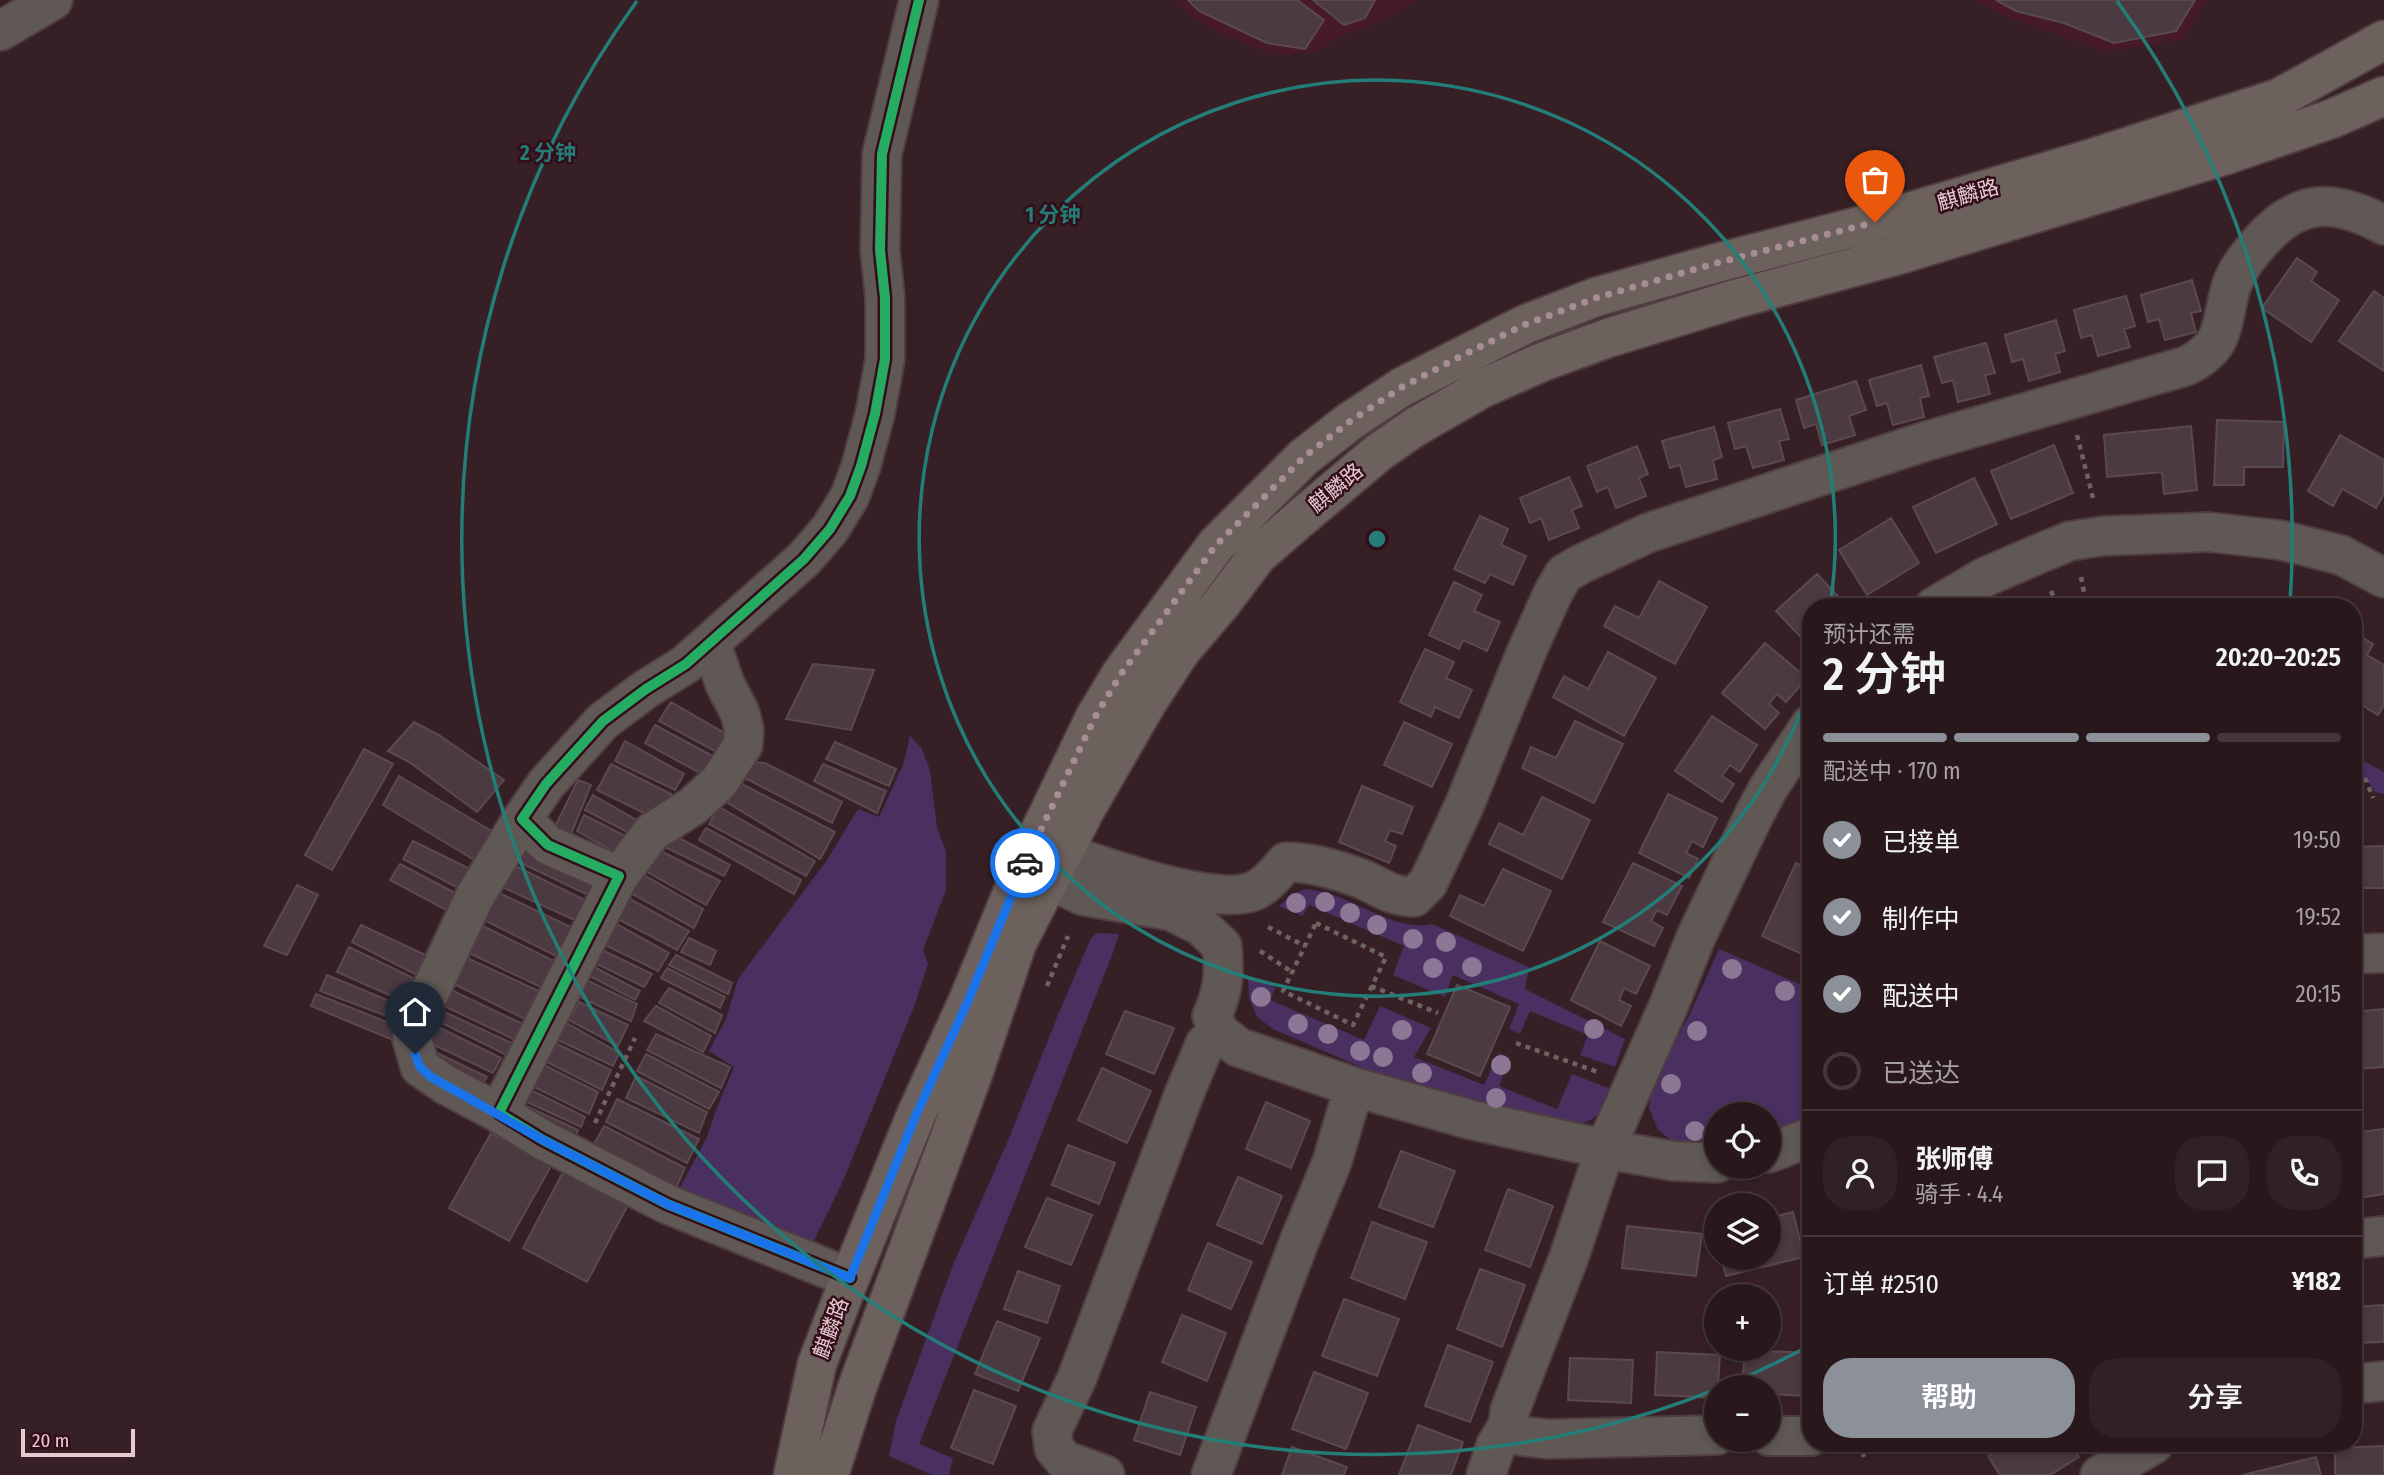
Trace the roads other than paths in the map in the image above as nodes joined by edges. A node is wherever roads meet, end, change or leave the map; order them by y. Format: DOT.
graph roads {
  1 [pos="53,0"];
  2 [pos="919,0"];
  3 [pos="0,31"];
  4 [pos="2384,40"];
  5 [pos="2384,96"];
  6 [pos="2384,225"];
  7 [pos="2384,578"];
  8 [pos="1950,598"];
  9 [pos="711,643"];
  10 [pos="1802,738"];
  11 [pos="522,819"];
  12 [pos="1057,866"];
  13 [pos="619,876"];
  14 [pos="1253,891"];
  15 [pos="1222,946"];
  16 [pos="2384,953"];
  17 [pos="2362,954"];
  18 [pos="1219,1032"];
  19 [pos="1354,1087"];
  20 [pos="499,1113"];
  21 [pos="1802,1140"];
  22 [pos="1781,1148"];
  23 [pos="1605,1149"];
  24 [pos="1704,1162"];
  25 [pos="2384,1236"];
  26 [pos="2362,1238"];
  27 [pos="850,1278"];
  28 [pos="2384,1381"];
  29 [pos="2362,1383"];
  30 [pos="1508,1425"];
  31 [pos="1704,1435"];
  32 [pos="1781,1436"];
  33 [pos="1802,1436"];
  34 [pos="2140,1452"];
  35 [pos="793,1475"];
  36 [pos="829,1475"];
  37 [pos="1105,1475"];
  38 [pos="1211,1475"];
  39 [pos="1486,1475"];
  40 [pos="2100,1475"];
  1 -- 3 [label="street"];
  2 -- 9 [label="street"];
  4 -- 27 [label="main road, 麒麟路"];
  5 -- 12 [label="main road, 麒麟路"];
  6 -- 14 [label="street"];
  7 -- 8 [label="street"];
  9 -- 11 [label="street"];
  9 -- 13 [label="street"];
  10 -- 23 [label="street"];
  11 -- 13 [label="street"];
  11 -- 20 [label="street"];
  12 -- 14 [label="street"];
  12 -- 15 [label="street"];
  12 -- 36 [label="main road, 麒麟路"];
  13 -- 20 [label="street"];
  14 -- 15 [label="street"];
  15 -- 18 [label="street"];
  16 -- 17 [label="street"];
  18 -- 19 [label="street"];
  18 -- 37 [label="street"];
  19 -- 23 [label="street"];
  19 -- 38 [label="street"];
  20 -- 27 [label="street"];
  21 -- 22 [label="street"];
  23 -- 24 [label="street"];
  23 -- 30 [label="street"];
  25 -- 26 [label="street"];
  27 -- 35 [label="main road, 麒麟路"];
  28 -- 29 [label="street"];
  30 -- 31 [label="street"];
  30 -- 39 [label="street"];
  32 -- 33 [label="street"];
  34 -- 40 [label="street"];
}
